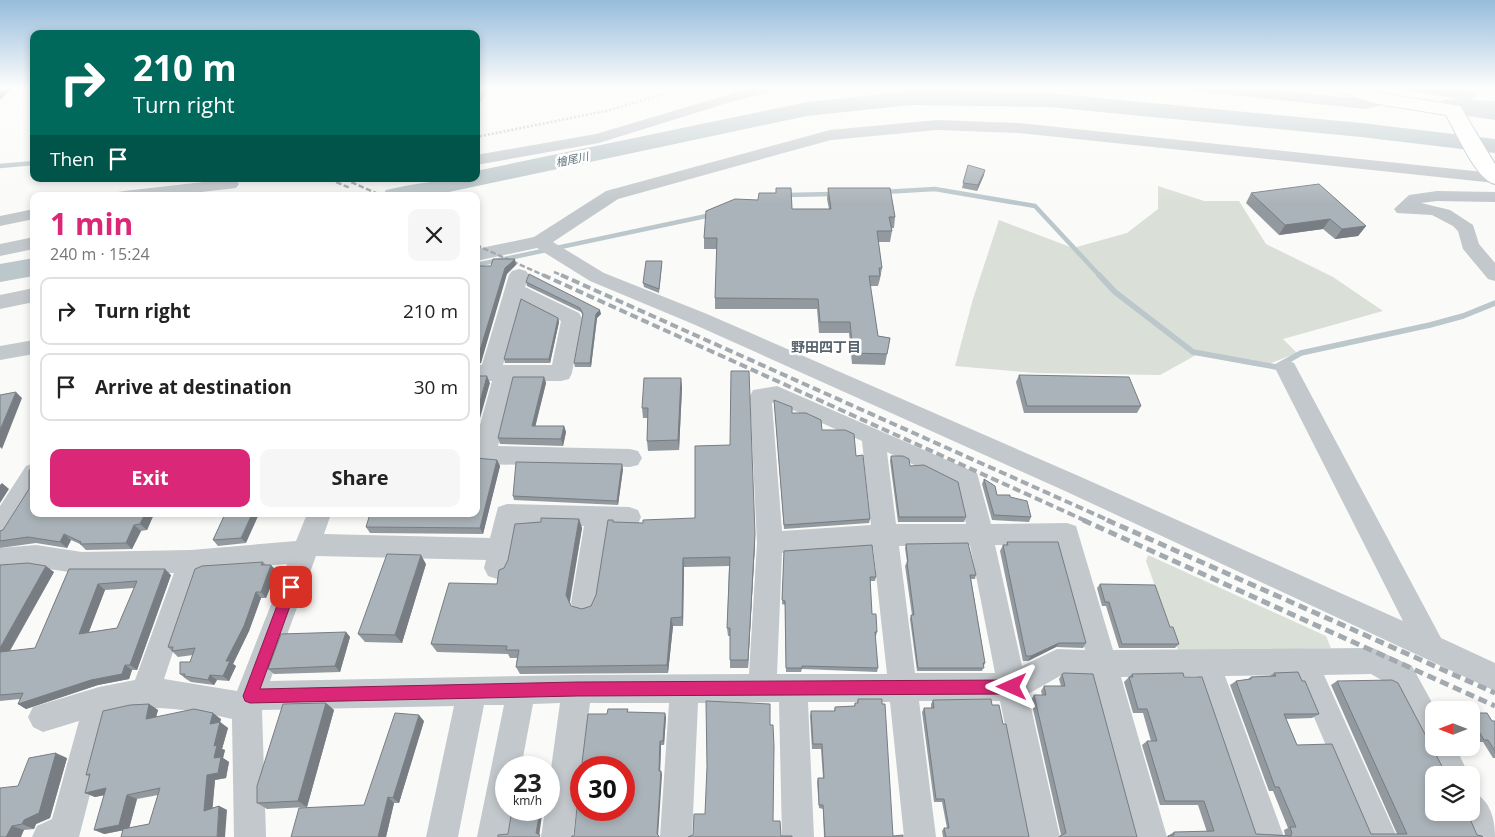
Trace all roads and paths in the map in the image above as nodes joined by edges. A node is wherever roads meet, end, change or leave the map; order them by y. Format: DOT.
graph roads {
  1 [pos="531,126"];
  2 [pos="638,126"];
  3 [pos="926,126"];
  4 [pos="966,126"];
  5 [pos="1462,126"];
  6 [pos="480,136"];
  7 [pos="480,159"];
  8 [pos="1492,179"];
  9 [pos="236,182"];
  10 [pos="156,192"];
  11 [pos="211,192"];
  12 [pos="30,215"];
  13 [pos="0,221"];
  14 [pos="540,242"];
  15 [pos="30,244"];
  16 [pos="0,250"];
  17 [pos="480,254"];
  18 [pos="1495,275"];
  19 [pos="30,296"];
  20 [pos="0,302"];
  21 [pos="30,348"];
  22 [pos="0,353"];
  23 [pos="1286,368"];
  24 [pos="490,373"];
  25 [pos="873,436"];
  26 [pos="480,455"];
  27 [pos="630,458"];
  28 [pos="30,479"];
  29 [pos="598,516"];
  30 [pos="318,517"];
  31 [pos="630,517"];
  32 [pos="0,527"];
  33 [pos="885,535"];
  34 [pos="980,535"];
  35 [pos="770,543"];
  36 [pos="306,548"];
  37 [pos="0,559"];
  38 [pos="191,561"];
  39 [pos="584,603"];
  40 [pos="1431,648"];
  41 [pos="1304,662"];
  42 [pos="1206,663"];
  43 [pos="1102,664"];
  44 [pos="1492,674"];
  45 [pos="1012,687"];
  46 [pos="904,688"];
  47 [pos="577,689"];
  48 [pos="684,689"];
  49 [pos="762,689"];
  50 [pos="793,689"];
  51 [pos="521,690"];
  52 [pos="472,691"];
  53 [pos="145,693"];
  54 [pos="99,701"];
  55 [pos="249,702"];
  56 [pos="43,717"];
  57 [pos="1425,719"];
  58 [pos="508,756"];
  59 [pos="496,821"];
  60 [pos="1478,821"];
  61 [pos="48,837"];
  62 [pos="250,837"];
  63 [pos="442,837"];
  64 [pos="493,837"];
  65 [pos="557,837"];
  66 [pos="676,837"];
  67 [pos="798,837"];
  68 [pos="920,837"];
  69 [pos="1044,837"];
  70 [pos="1150,837"];
  71 [pos="1268,837"];
  72 [pos="1381,837"];
  73 [pos="1487,837"];
  1 -- 6 [label="path"];
  2 -- 7 [label="street"];
  3 -- 14 [label="street"];
  4 -- 8 [label="street"];
  5 -- 8 [label="main road"];
  8 -- 18 [label="street"];
  9 -- 10 [label="street"];
  9 -- 11 [label="street"];
  12 -- 13 [label="street"];
  14 -- 17 [label="street"];
  14 -- 40 [label="street"];
  15 -- 16 [label="street"];
  19 -- 20 [label="street"];
  21 -- 22 [label="street"];
  23 -- 40 [label="street"];
  24 -- 24 [label="street"];
  24 -- 26 [label="street"];
  25 -- 33 [label="street"];
  25 -- 34 [label="street"];
  25 -- 35 [label="street"];
  26 -- 27 [label="street"];
  28 -- 32 [label="street"];
  29 -- 31 [label="street"];
  29 -- 36 [label="street"];
  29 -- 39 [label="street"];
  30 -- 36 [label="street"];
  33 -- 34 [label="street"];
  33 -- 35 [label="street"];
  33 -- 46 [label="street"];
  34 -- 43 [label="street"];
  34 -- 45 [label="street"];
  35 -- 49 [label="street"];
  36 -- 38 [label="street"];
  36 -- 55 [label="street"];
  37 -- 38 [label="street"];
  38 -- 53 [label="street"];
  40 -- 44 [label="street"];
  41 -- 42 [label="street"];
  41 -- 57 [label="street"];
  41 -- 72 [label="street"];
  42 -- 43 [label="street"];
  42 -- 71 [label="street"];
  43 -- 45 [label="street"];
  43 -- 70 [label="street"];
  45 -- 46 [label="street"];
  45 -- 69 [label="street"];
  46 -- 50 [label="street"];
  46 -- 68 [label="street"];
  47 -- 48 [label="street"];
  47 -- 51 [label="street"];
  47 -- 65 [label="street"];
  48 -- 49 [label="street"];
  48 -- 66 [label="street"];
  49 -- 50 [label="street"];
  50 -- 67 [label="street"];
  51 -- 52 [label="street"];
  51 -- 58 [label="street"];
  52 -- 55 [label="street"];
  52 -- 63 [label="street"];
  53 -- 54 [label="street"];
  53 -- 55 [label="street"];
  54 -- 56 [label="street"];
  54 -- 61 [label="street"];
  55 -- 62 [label="street"];
  59 -- 64 [label="street"];
  60 -- 73 [label="street"];
}
